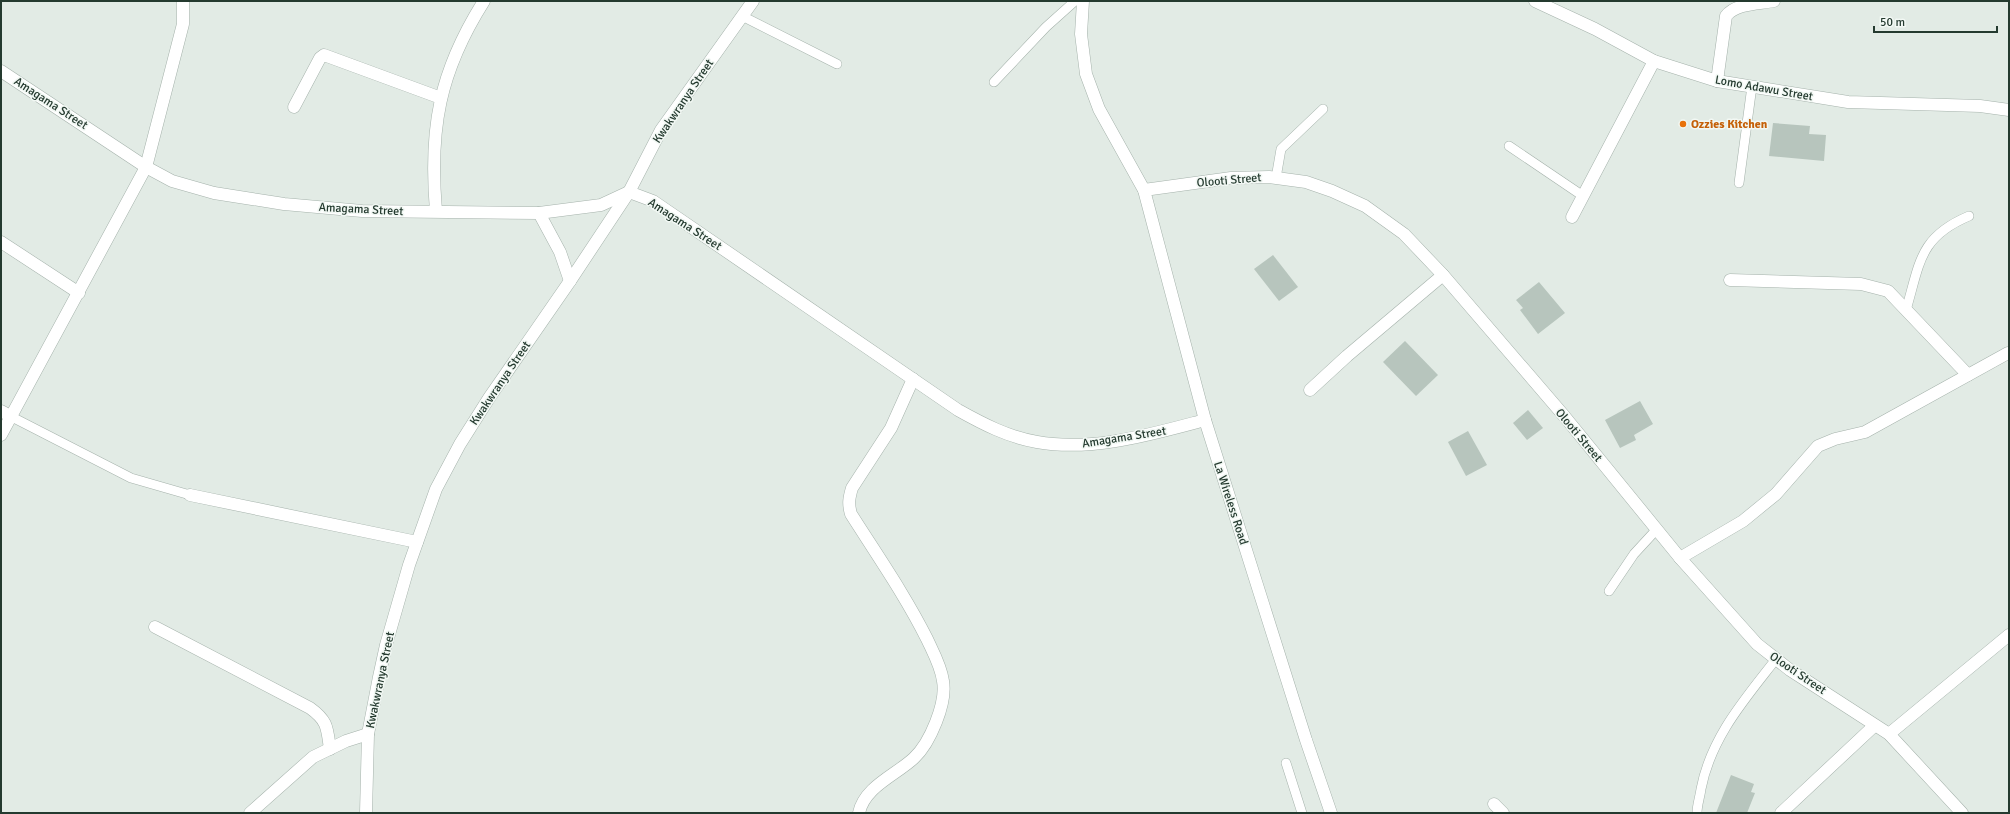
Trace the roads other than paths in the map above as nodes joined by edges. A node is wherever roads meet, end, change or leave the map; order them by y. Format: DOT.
graph roads {
  1 [pos="183,1"];
  2 [pos="484,1"];
  3 [pos="753,1"];
  4 [pos="1075,1"];
  5 [pos="1083,1"];
  6 [pos="1535,1"];
  7 [pos="1774,1"];
  8 [pos="742,16"];
  9 [pos="1654,61"];
  10 [pos="837,64"];
  11 [pos="1,71"];
  12 [pos="1717,80"];
  13 [pos="994,82"];
  14 [pos="1752,86"];
  15 [pos="441,98"];
  16 [pos="294,107"];
  17 [pos="1323,109"];
  18 [pos="2009,110"];
  19 [pos="1509,146"];
  20 [pos="146,167"];
  21 [pos="1276,178"];
  22 [pos="1739,182"];
  23 [pos="1144,190"];
  24 [pos="628,192"];
  25 [pos="1583,196"];
  26 [pos="436,211"];
  27 [pos="539,213"];
  28 [pos="1969,216"];
  29 [pos="1572,217"];
  30 [pos="1,242"];
  31 [pos="1443,275"];
  32 [pos="1730,280"];
  33 [pos="570,281"];
  34 [pos="79,293"];
  35 [pos="1906,310"];
  36 [pos="2009,353"];
  37 [pos="1968,375"];
  38 [pos="913,379"];
  39 [pos="1310,390"];
  40 [pos="6,414"];
  41 [pos="1205,420"];
  42 [pos="1,435"];
  43 [pos="190,495"];
  44 [pos="1657,529"];
  45 [pos="417,542"];
  46 [pos="1680,558"];
  47 [pos="1609,591"];
  48 [pos="155,627"];
  49 [pos="2009,635"];
  50 [pos="1776,659"];
  51 [pos="1874,726"];
  52 [pos="368,734"];
  53 [pos="1889,734"];
  54 [pos="330,749"];
  55 [pos="1286,762"];
  56 [pos="1494,804"];
  57 [pos="250,813"];
  58 [pos="367,813"];
  59 [pos="859,813"];
  60 [pos="1302,813"];
  61 [pos="1330,813"];
  62 [pos="1503,813"];
  63 [pos="1697,813"];
  64 [pos="1781,813"];
  65 [pos="1962,813"];
  1 -- 20 [label="street"];
  2 -- 15 [label="street"];
  3 -- 8 [label="street, Kwakwranya Street"];
  4 -- 13 [label="lane"];
  5 -- 23 [label="street, La Wireless Road"];
  6 -- 9 [label="street, Lomo Adawu Street"];
  7 -- 12 [label="street"];
  8 -- 10 [label="lane"];
  8 -- 24 [label="street, Kwakwranya Street"];
  9 -- 12 [label="street, Lomo Adawu Street"];
  9 -- 25 [label="street"];
  11 -- 20 [label="street, Amagama Street"];
  12 -- 14 [label="street, Lomo Adawu Street"];
  14 -- 18 [label="street, Lomo Adawu Street"];
  14 -- 22 [label="lane"];
  15 -- 16 [label="street"];
  15 -- 26 [label="street"];
  17 -- 21 [label="lane"];
  19 -- 25 [label="lane"];
  20 -- 26 [label="street, Amagama Street"];
  20 -- 34 [label="street"];
  21 -- 23 [label="street, Olooti Street"];
  21 -- 31 [label="street, Olooti Street"];
  23 -- 41 [label="street, La Wireless Road"];
  24 -- 27 [label="street, Amagama Street"];
  24 -- 33 [label="street, Kwakwranya Street"];
  24 -- 38 [label="street, Amagama Street"];
  25 -- 29 [label="street"];
  26 -- 27 [label="street, Amagama Street"];
  27 -- 33 [label="street"];
  28 -- 35 [label="lane"];
  30 -- 34 [label="street"];
  31 -- 39 [label="street"];
  31 -- 44 [label="street, Olooti Street"];
  32 -- 35 [label="street"];
  33 -- 45 [label="street, Kwakwranya Street"];
  34 -- 40 [label="street"];
  35 -- 37 [label="street"];
  36 -- 37 [label="street"];
  37 -- 46 [label="street"];
  38 -- 41 [label="street, Amagama Street"];
  38 -- 59 [label="street"];
  40 -- 42 [label="street"];
  40 -- 43 [label="lane"];
  41 -- 61 [label="street, La Wireless Road"];
  43 -- 45 [label="street"];
  44 -- 46 [label="street, Olooti Street"];
  44 -- 47 [label="lane"];
  45 -- 52 [label="street, Kwakwranya Street"];
  46 -- 50 [label="street, Olooti Street"];
  48 -- 54 [label="street"];
  49 -- 53 [label="street"];
  50 -- 51 [label="street, Olooti Street"];
  50 -- 63 [label="lane"];
  51 -- 53 [label="street, Olooti Street"];
  51 -- 64 [label="street"];
  52 -- 54 [label="street"];
  52 -- 58 [label="street, Kwakwranya Street"];
  53 -- 65 [label="street, Olooti Street"];
  54 -- 57 [label="street"];
  55 -- 60 [label="lane"];
  56 -- 62 [label="street"];
}
